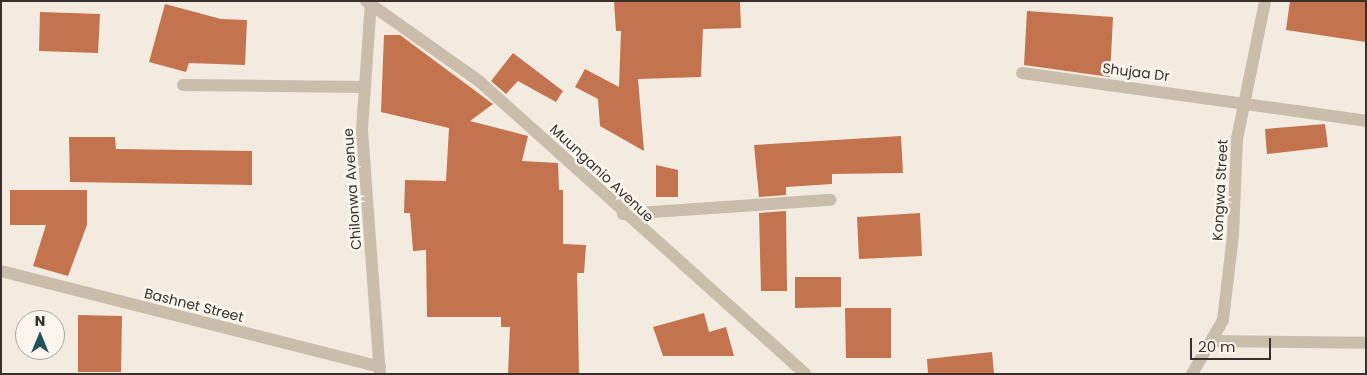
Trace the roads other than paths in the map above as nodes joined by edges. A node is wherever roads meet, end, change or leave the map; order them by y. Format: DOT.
graph roads {
  1 [pos="1265,1"];
  2 [pos="369,3"];
  3 [pos="1022,73"];
  4 [pos="183,84"];
  5 [pos="364,87"];
  6 [pos="1245,102"];
  7 [pos="1366,121"];
  8 [pos="831,200"];
  9 [pos="623,214"];
  10 [pos="1,271"];
  11 [pos="1213,340"];
  12 [pos="1366,343"];
  13 [pos="380,370"];
  14 [pos="805,374"];
  15 [pos="1192,374"];
  1 -- 6 [label="street, Kongwa Street"];
  2 -- 5 [label="street, Chilonwa Avenue"];
  2 -- 9 [label="street, Muunganio Avenue"];
  3 -- 6 [label="street, Shujaa Dr"];
  4 -- 5 [label="street"];
  5 -- 13 [label="street, Chilonwa Avenue"];
  6 -- 7 [label="street, Shujaa Dr"];
  6 -- 11 [label="street, Kongwa Street"];
  8 -- 9 [label="street"];
  9 -- 14 [label="street, Muunganio Avenue"];
  10 -- 13 [label="street, Bashnet Street"];
  11 -- 12 [label="street"];
  11 -- 15 [label="street, Kongwa Street"];
}
